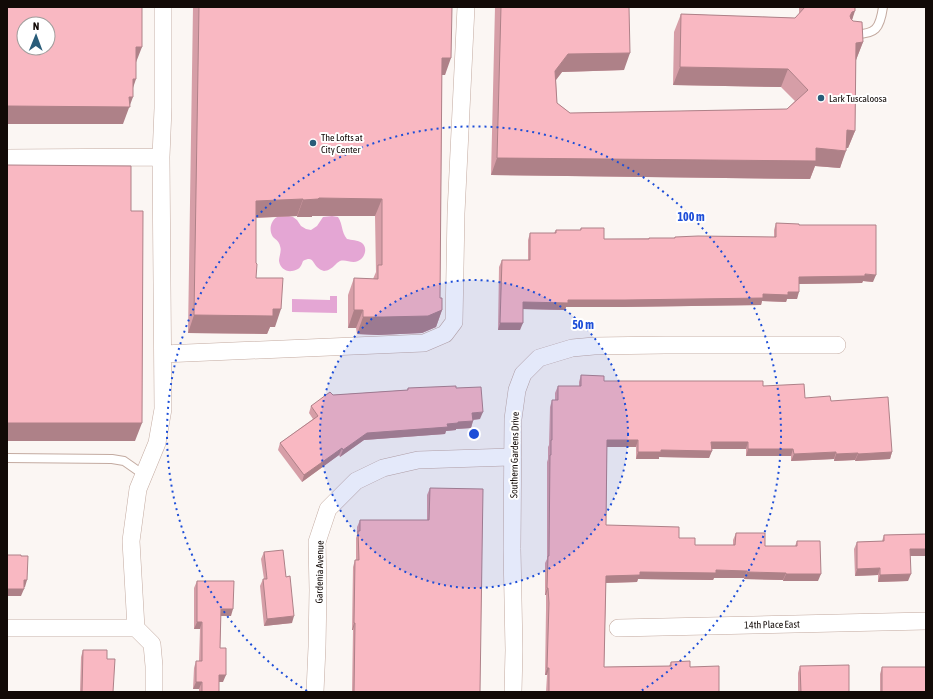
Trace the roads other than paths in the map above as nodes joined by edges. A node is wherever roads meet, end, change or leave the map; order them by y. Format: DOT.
graph roads {
  1 [pos="163,7"];
  2 [pos="466,7"];
  3 [pos="883,7"];
  4 [pos="849,34"];
  5 [pos="161,157"];
  6 [pos="7,158"];
  7 [pos="837,345"];
  8 [pos="163,354"];
  9 [pos="513,457"];
  10 [pos="7,458"];
  11 [pos="144,475"];
  12 [pos="926,621"];
  13 [pos="7,628"];
  14 [pos="136,628"];
  15 [pos="618,628"];
  16 [pos="154,692"];
  17 [pos="315,692"];
  18 [pos="513,692"];
  1 -- 5 [label="street"];
  2 -- 8 [label="street"];
  3 -- 4 [label="lane"];
  5 -- 6 [label="street"];
  5 -- 8 [label="street"];
  7 -- 9 [label="street, Southern Gardens Drive"];
  8 -- 11 [label="street"];
  9 -- 17 [label="street, Gardenia Avenue"];
  9 -- 18 [label="street, Southern Gardens Drive"];
  10 -- 11 [label="lane"];
  11 -- 14 [label="street"];
  12 -- 15 [label="street, 14th Place East"];
  13 -- 14 [label="street"];
  14 -- 16 [label="street"];
}
